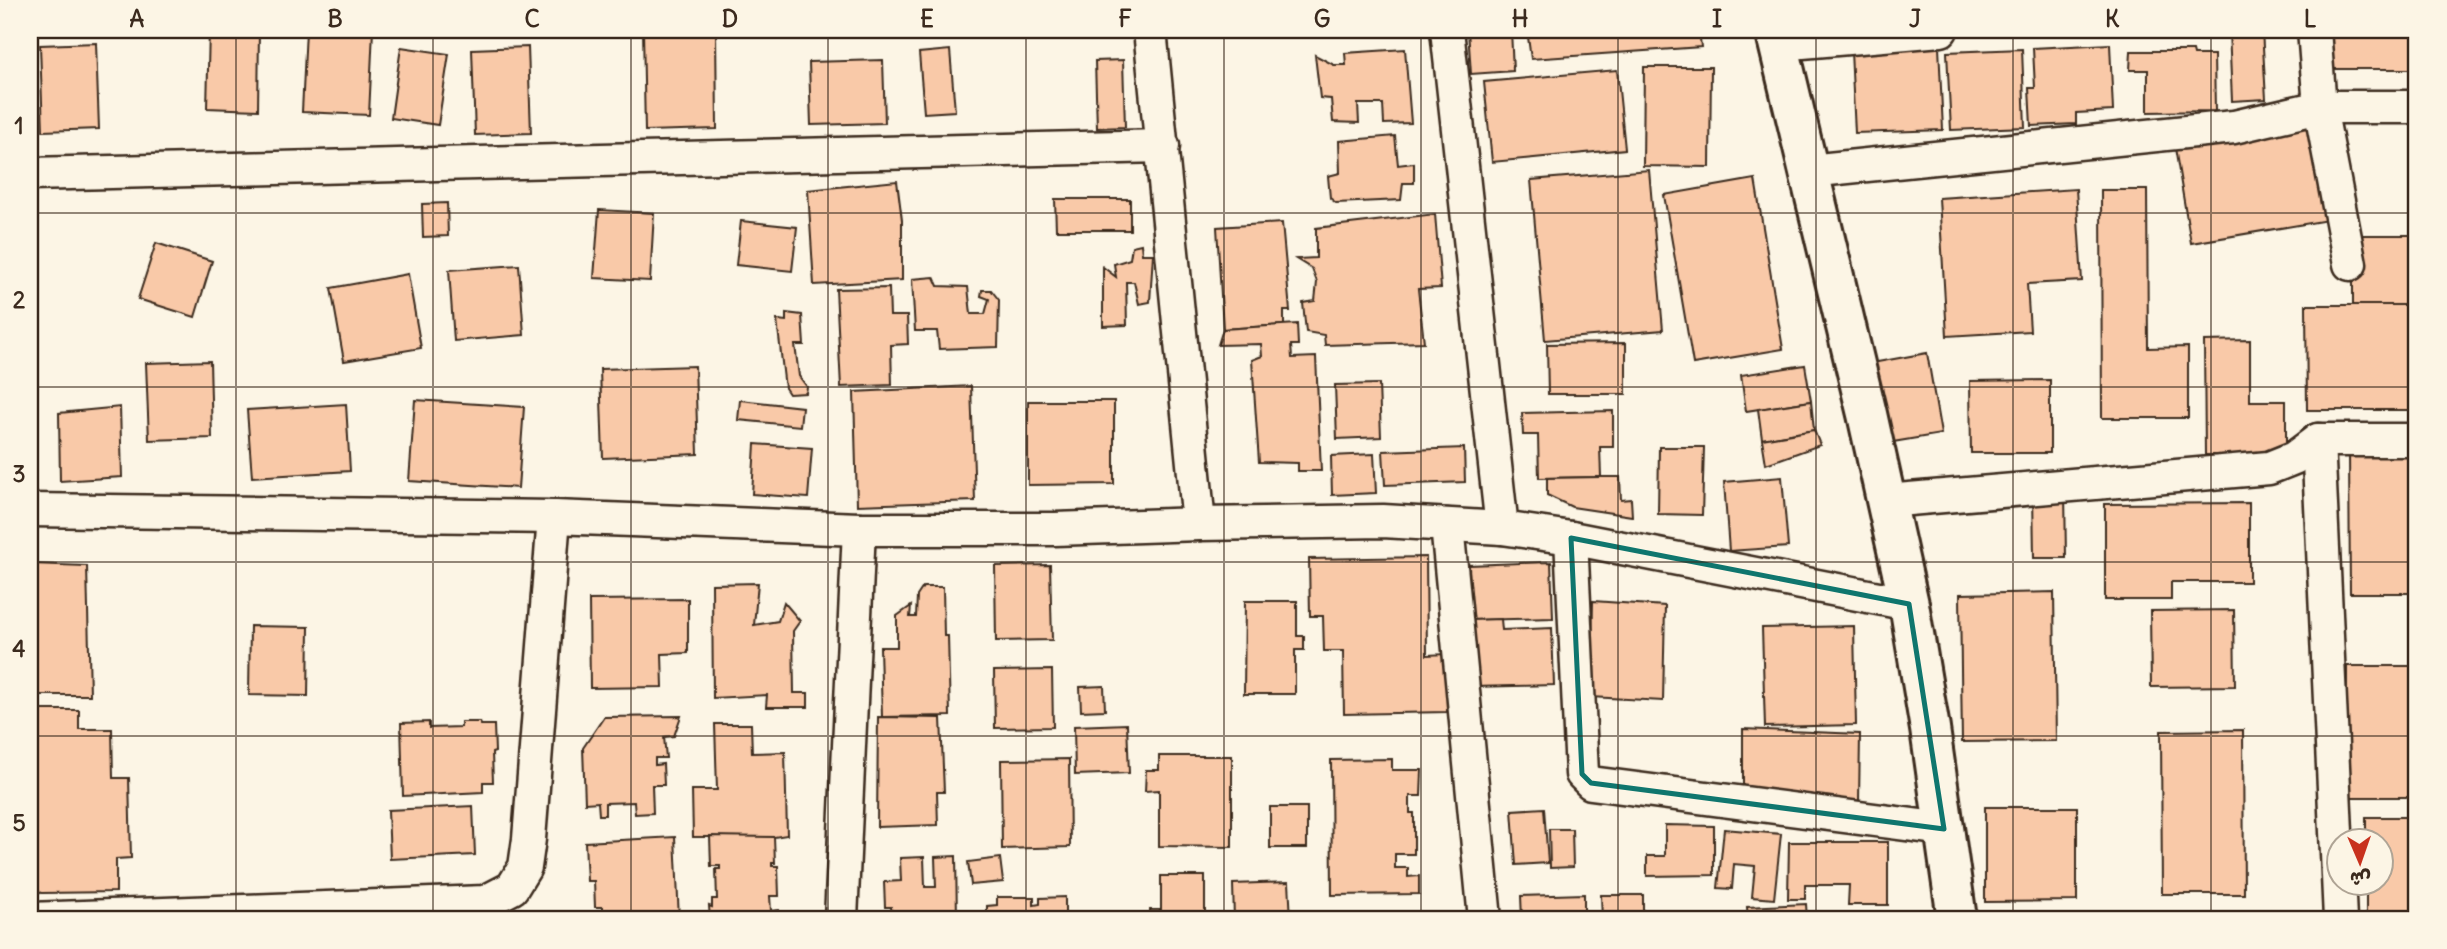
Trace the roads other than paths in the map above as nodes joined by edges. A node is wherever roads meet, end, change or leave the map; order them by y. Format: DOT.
graph roads {
  1 [pos="1150,30"];
  2 [pos="1447,30"];
  3 [pos="1941,30"];
  4 [pos="2314,30"];
  5 [pos="1777,37"];
  6 [pos="2320,107"];
  7 [pos="2417,107"];
  8 [pos="1163,146"];
  9 [pos="1809,171"];
  10 [pos="30,174"];
  11 [pos="2350,264"];
  12 [pos="2318,440"];
  13 [pos="2417,440"];
  14 [pos="1886,501"];
  15 [pos="30,510"];
  16 [pos="554,517"];
  17 [pos="1199,524"];
  18 [pos="1447,525"];
  19 [pos="1502,528"];
  20 [pos="859,529"];
  21 [pos="1571,538"];
  22 [pos="1909,604"];
  23 [pos="1944,829"];
  24 [pos="30,919"];
  25 [pos="841,919"];
  26 [pos="1485,919"];
  27 [pos="1957,919"];
  28 [pos="2340,919"];
  1 -- 8 [label="street"];
  2 -- 19 [label="street"];
  3 -- 5 [label="street"];
  4 -- 6 [label="street"];
  5 -- 9 [label="main road"];
  6 -- 7 [label="street"];
  6 -- 9 [label="street"];
  6 -- 11 [label="street"];
  8 -- 10 [label="street"];
  8 -- 17 [label="street"];
  9 -- 14 [label="main road"];
  12 -- 13 [label="street"];
  12 -- 14 [label="street"];
  12 -- 28 [label="street"];
  14 -- 22 [label="main road"];
  15 -- 16 [label="street"];
  16 -- 20 [label="street"];
  16 -- 24 [label="street"];
  17 -- 18 [label="street"];
  17 -- 20 [label="street"];
  18 -- 19 [label="street"];
  18 -- 26 [label="street"];
  19 -- 21 [label="street"];
  20 -- 25 [label="street"];
  21 -- 22 [label="street"];
  21 -- 23 [label="street"];
  22 -- 23 [label="main road"];
  23 -- 27 [label="main road"];
}
